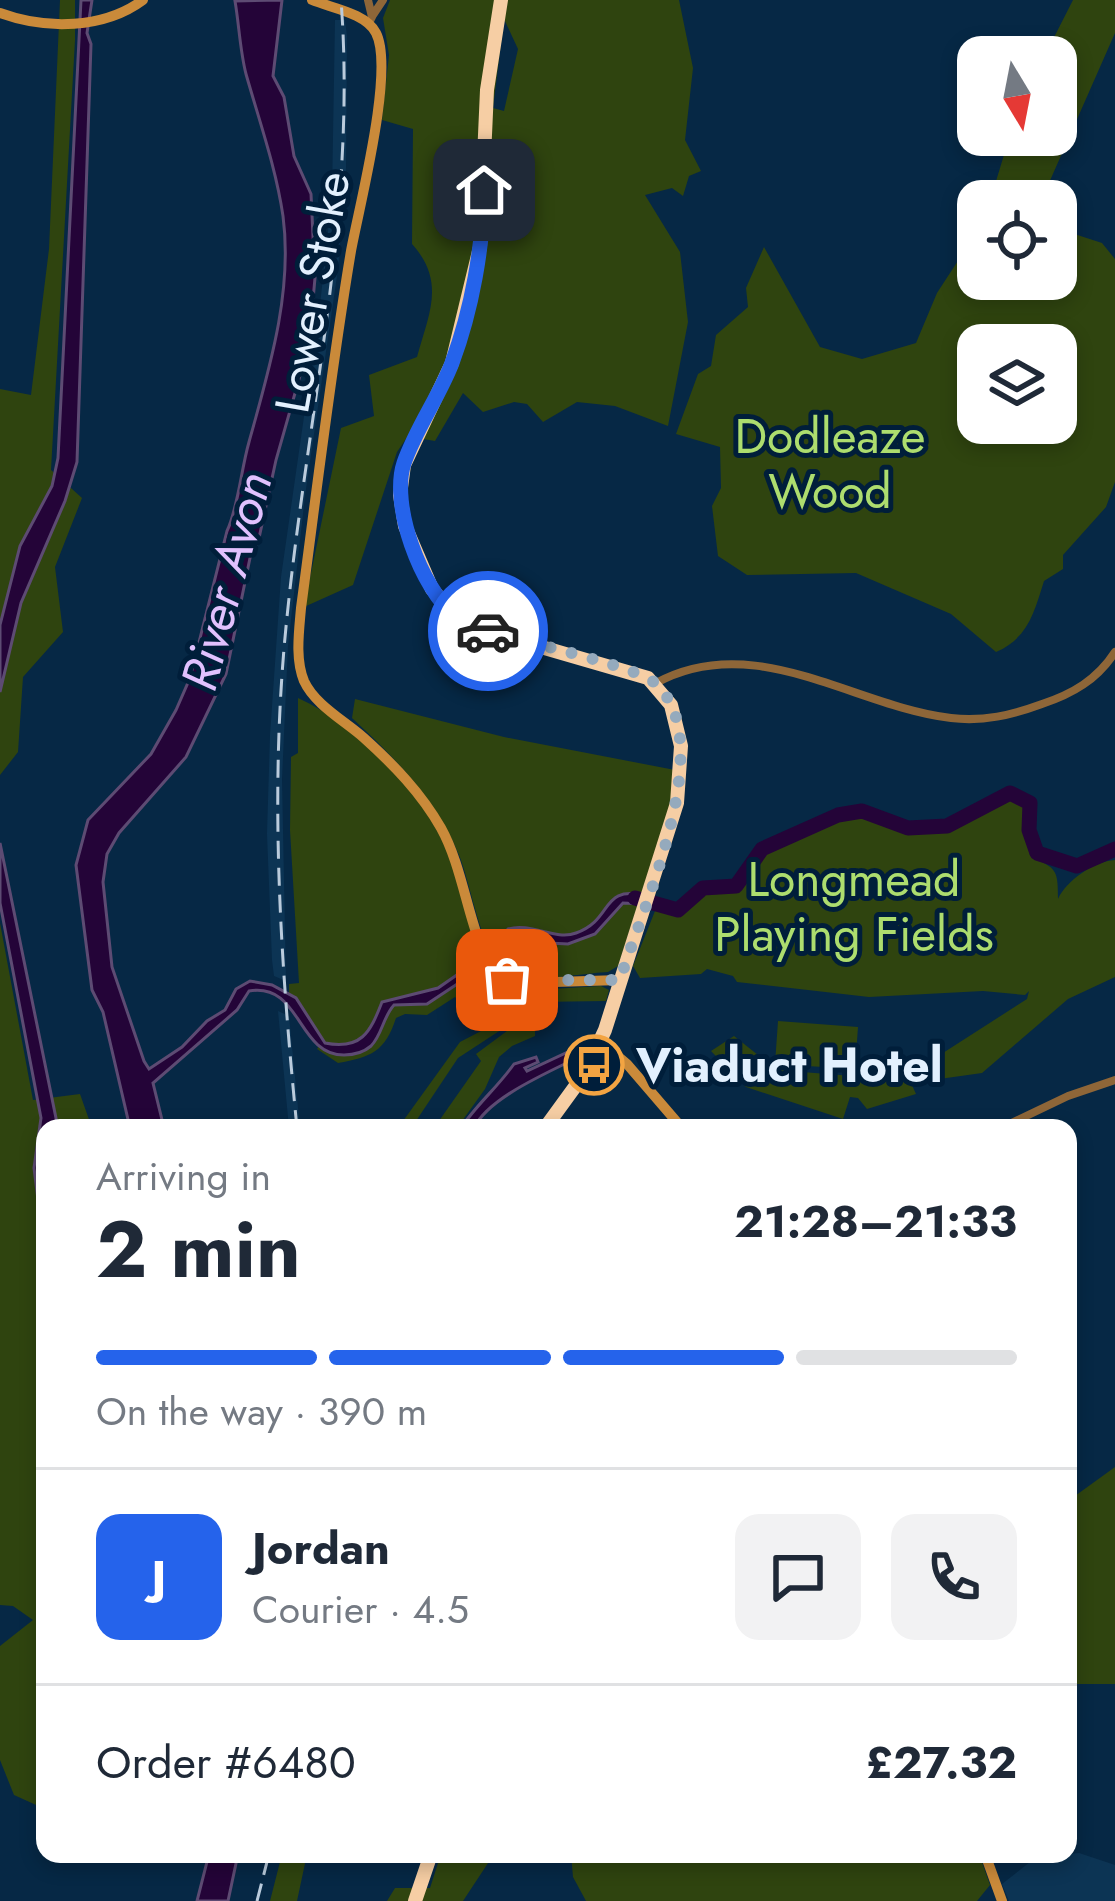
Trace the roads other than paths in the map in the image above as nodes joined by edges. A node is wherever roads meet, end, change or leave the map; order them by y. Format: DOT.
graph roads {
  1 [pos="143,0"];
  2 [pos="312,0"];
  3 [pos="368,0"];
  4 [pos="383,0"];
  5 [pos="501,0"];
  6 [pos="0,13"];
  7 [pos="371,20"];
  8 [pos="1115,652"];
  9 [pos="656,683"];
  10 [pos="620,980"];
  11 [pos="602,1048"];
  12 [pos="1115,1080"];
  13 [pos="551,1119"];
  14 [pos="673,1119"];
  15 [pos="1020,1119"];
  16 [pos="428,1863"];
  17 [pos="988,1863"];
  18 [pos="415,1901"];
  19 [pos="1002,1901"];
  1 -- 6 [label="main road"];
  2 -- 7 [label="main road"];
  3 -- 7 [label="street"];
  4 -- 7 [label="street"];
  5 -- 9 [label="highway"];
  7 -- 10 [label="main road, Lower Stoke"];
  8 -- 9 [label="street"];
  9 -- 10 [label="highway"];
  10 -- 11 [label="highway"];
  11 -- 13 [label="highway"];
  11 -- 14 [label="main road"];
  12 -- 15 [label="street"];
  16 -- 18 [label="highway"];
  17 -- 19 [label="main road"];
}
